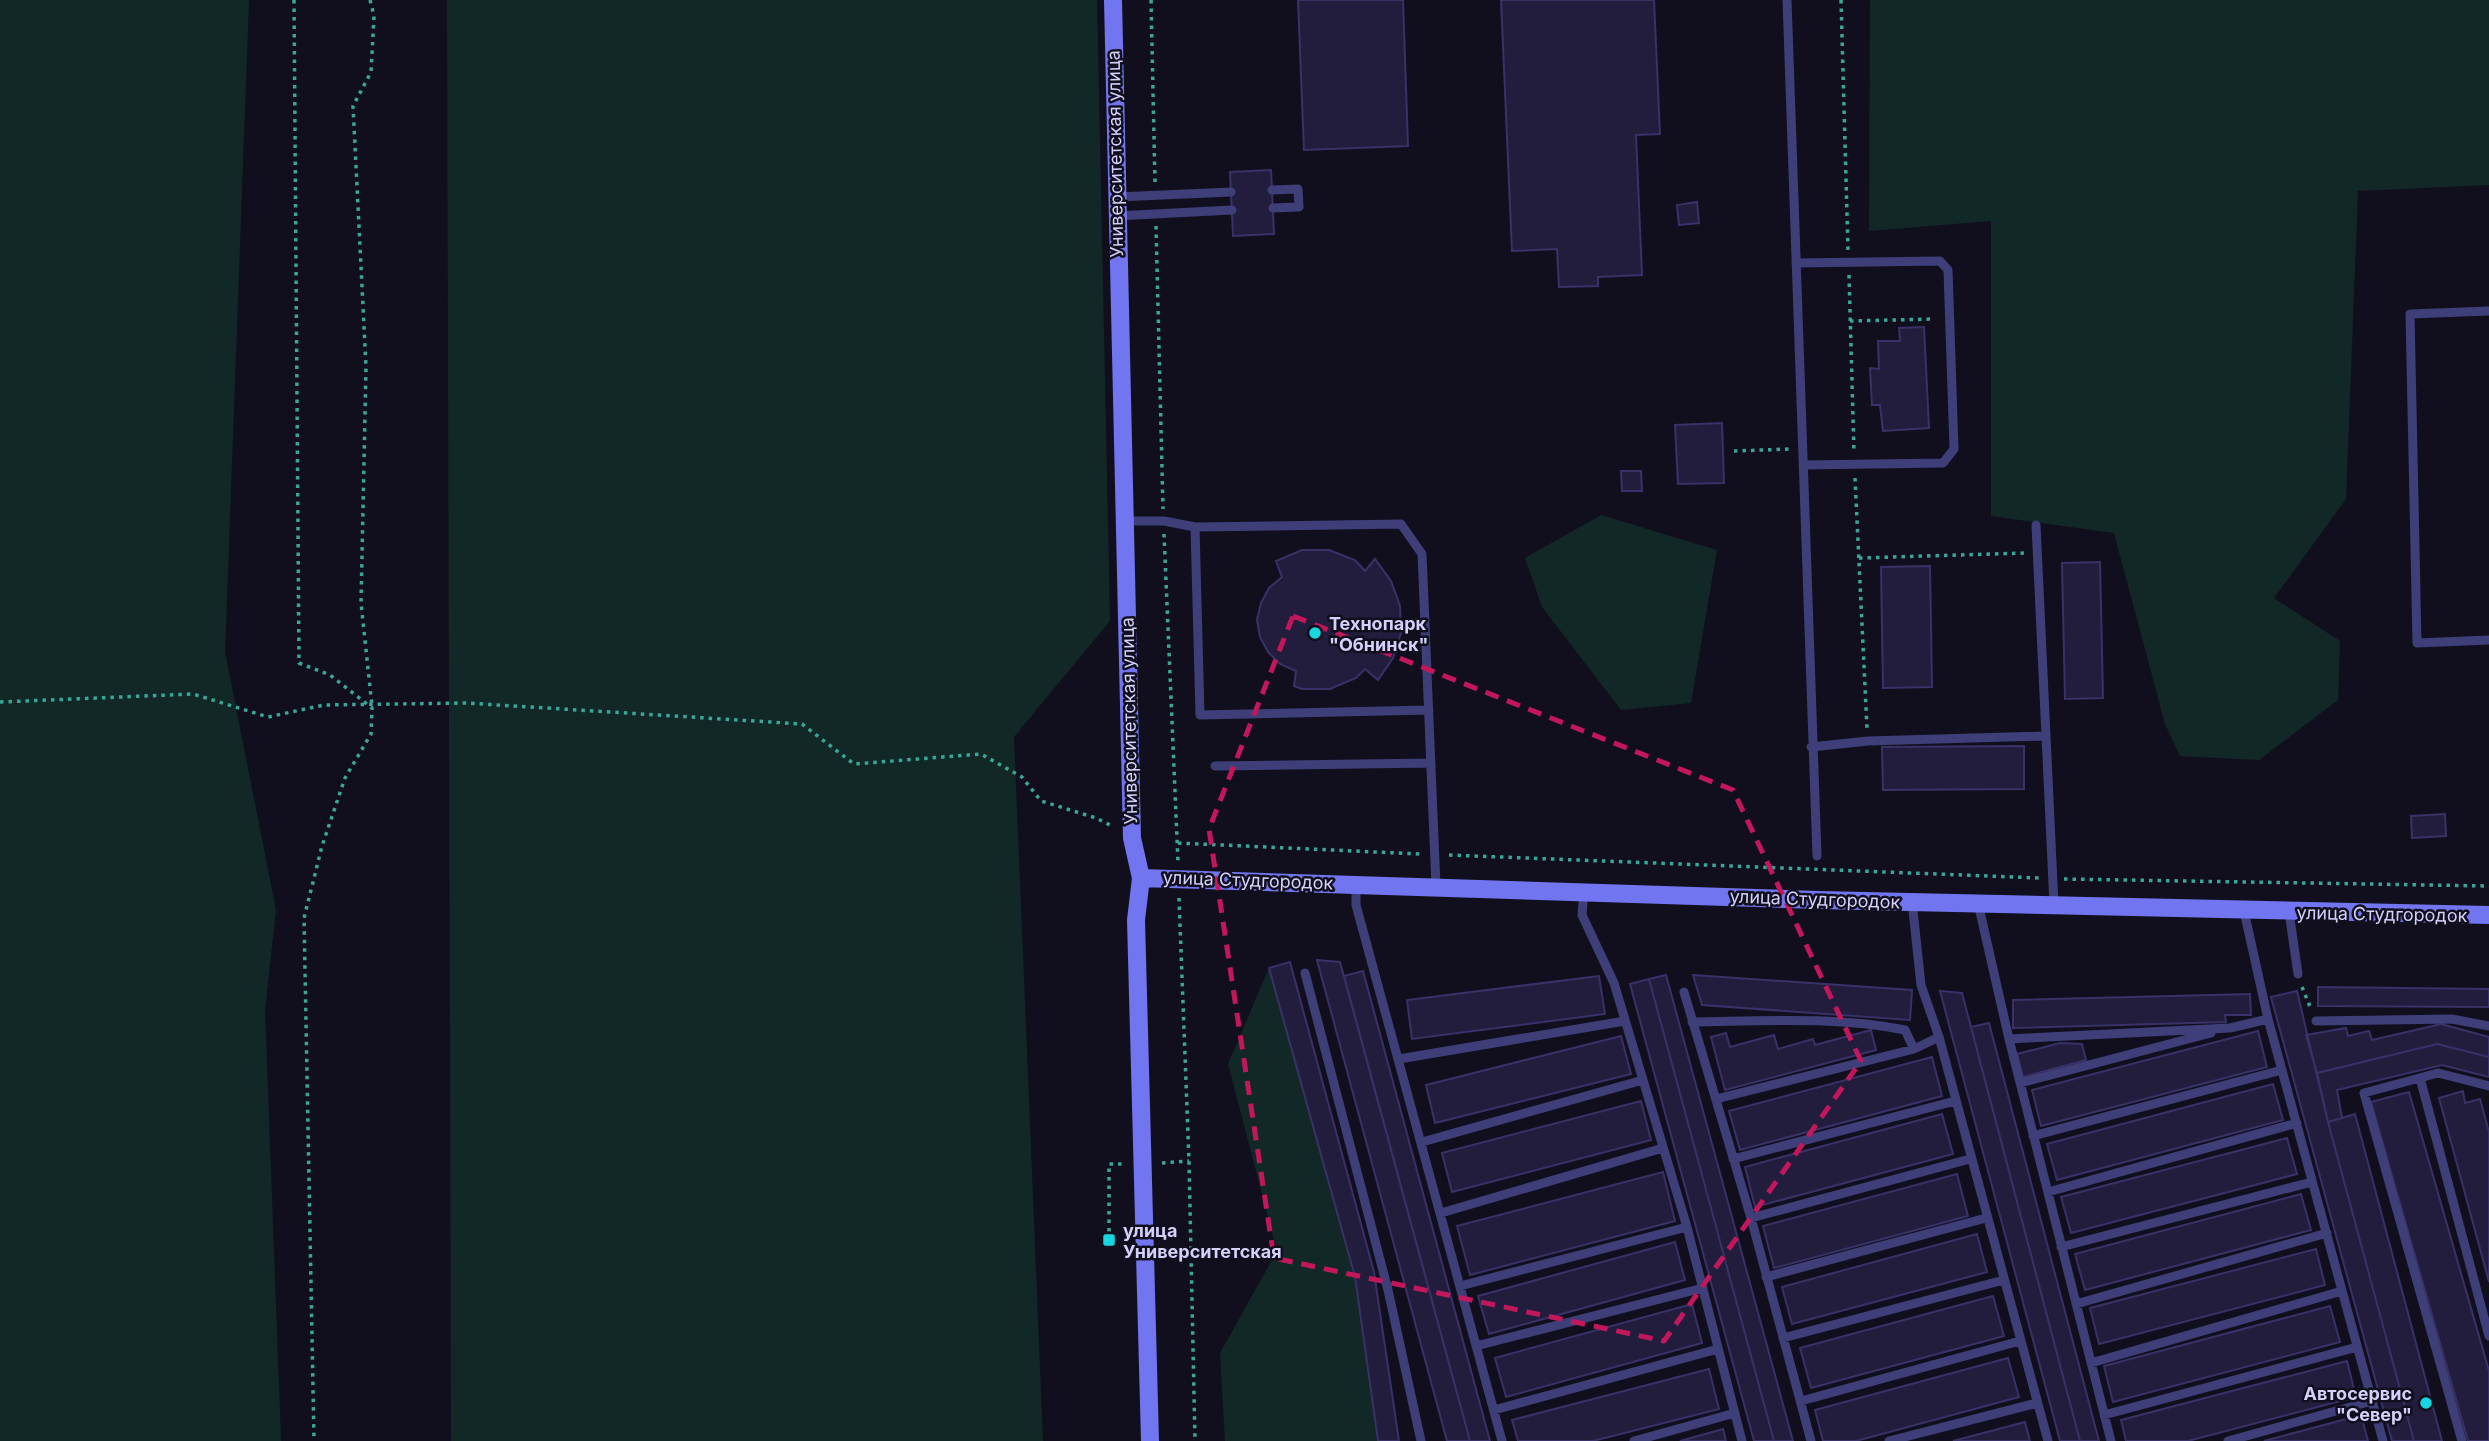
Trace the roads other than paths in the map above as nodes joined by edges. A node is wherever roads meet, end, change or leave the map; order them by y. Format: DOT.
graph roads {
  1 [pos="1113,0"];
  2 [pos="1787,0"];
  3 [pos="1272,190"];
  4 [pos="1231,192"];
  5 [pos="1116,197"];
  6 [pos="1273,208"];
  7 [pos="1232,210"];
  8 [pos="1116,216"];
  9 [pos="1796,263"];
  10 [pos="2489,311"];
  11 [pos="1803,465"];
  12 [pos="1124,521"];
  13 [pos="2036,525"];
  14 [pos="1195,527"];
  15 [pos="2489,640"];
  16 [pos="1429,710"];
  17 [pos="2046,736"];
  18 [pos="1811,747"];
  19 [pos="1431,763"];
  20 [pos="1215,766"];
  21 [pos="1817,856"];
  22 [pos="1141,878"];
  23 [pos="1356,884"];
  24 [pos="1436,886"];
  25 [pos="1584,891"];
  26 [pos="1912,901"];
  27 [pos="1978,903"];
  28 [pos="2054,905"];
  29 [pos="2244,911"];
  30 [pos="2289,912"];
  31 [pos="2489,915"];
  32 [pos="1305,973"];
  33 [pos="2298,974"];
  34 [pos="1684,992"];
  35 [pos="2268,1019"];
  36 [pos="1625,1021"];
  37 [pos="2316,1021"];
  38 [pos="1692,1022"];
  39 [pos="2489,1026"];
  40 [pos="2230,1028"];
  41 [pos="1939,1037"];
  42 [pos="2009,1039"];
  43 [pos="1914,1049"];
  44 [pos="1399,1059"];
  45 [pos="2282,1070"];
  46 [pos="2420,1078"];
  47 [pos="1643,1080"];
  48 [pos="2020,1083"];
  49 [pos="2488,1088"];
  50 [pos="1716,1098"];
  51 [pos="1955,1101"];
  52 [pos="2297,1123"];
  53 [pos="2033,1136"];
  54 [pos="1422,1142"];
  55 [pos="1663,1148"];
  56 [pos="1733,1159"];
  57 [pos="1970,1159"];
  58 [pos="2312,1182"];
  59 [pos="2048,1192"];
  60 [pos="1441,1213"];
  61 [pos="1751,1218"];
  62 [pos="1986,1218"];
  63 [pos="1687,1227"];
  64 [pos="2327,1233"];
  65 [pos="2061,1247"];
  66 [pos="1766,1277"];
  67 [pos="2004,1280"];
  68 [pos="1460,1286"];
  69 [pos="1703,1288"];
  70 [pos="2342,1291"];
  71 [pos="2076,1304"];
  72 [pos="2489,1336"];
  73 [pos="1783,1338"];
  74 [pos="2020,1341"];
  75 [pos="1476,1346"];
  76 [pos="2357,1347"];
  77 [pos="1718,1349"];
  78 [pos="2091,1363"];
  79 [pos="1801,1401"];
  80 [pos="2372,1401"];
  81 [pos="2038,1403"];
  82 [pos="1494,1410"];
  83 [pos="1735,1413"];
  84 [pos="2104,1415"];
  85 [pos="1150,1441"];
  86 [pos="1421,1441"];
  87 [pos="1502,1441"];
  88 [pos="1634,1441"];
  89 [pos="1742,1441"];
  90 [pos="1811,1441"];
  91 [pos="1889,1441"];
  92 [pos="2048,1441"];
  93 [pos="2111,1441"];
  94 [pos="2228,1441"];
  95 [pos="2383,1441"];
  96 [pos="2462,1441"];
  1 -- 5 [label="street, Университетская улица"];
  2 -- 9 [label="lane"];
  3 -- 6 [label="lane"];
  4 -- 5 [label="lane"];
  5 -- 8 [label="street, Университетская улица"];
  7 -- 8 [label="lane"];
  8 -- 12 [label="street, Университетская улица"];
  9 -- 11 [label="lane"];
  9 -- 11 [label="lane"];
  10 -- 15 [label="lane"];
  11 -- 18 [label="lane"];
  12 -- 14 [label="lane"];
  12 -- 22 [label="street, Университетская улица"];
  13 -- 17 [label="lane"];
  14 -- 16 [label="lane"];
  14 -- 16 [label="lane"];
  16 -- 19 [label="lane"];
  17 -- 18 [label="lane"];
  17 -- 28 [label="lane"];
  18 -- 21 [label="lane"];
  19 -- 20 [label="lane"];
  19 -- 24 [label="lane"];
  22 -- 23 [label="street, улица Студгородок"];
  22 -- 85 [label="street, Университетская улица"];
  23 -- 24 [label="street, улица Студгородок"];
  23 -- 44 [label="lane"];
  24 -- 25 [label="street, улица Студгородок"];
  25 -- 26 [label="street, улица Студгородок"];
  25 -- 36 [label="lane"];
  26 -- 27 [label="street, улица Студгородок"];
  26 -- 41 [label="lane"];
  27 -- 28 [label="street, улица Студгородок"];
  27 -- 42 [label="lane"];
  28 -- 29 [label="street, улица Студгородок"];
  29 -- 30 [label="street, улица Студгородок"];
  29 -- 35 [label="lane"];
  30 -- 31 [label="street, улица Студгородок"];
  30 -- 33 [label="lane"];
  32 -- 86 [label="lane"];
  34 -- 38 [label="lane"];
  35 -- 40 [label="lane"];
  35 -- 45 [label="lane"];
  36 -- 44 [label="lane"];
  36 -- 47 [label="lane"];
  37 -- 39 [label="lane"];
  38 -- 43 [label="lane"];
  38 -- 50 [label="lane"];
  40 -- 42 [label="lane"];
  40 -- 48 [label="lane"];
  41 -- 43 [label="lane"];
  41 -- 51 [label="lane"];
  42 -- 48 [label="lane"];
  43 -- 50 [label="lane"];
  44 -- 54 [label="lane"];
  45 -- 52 [label="lane"];
  45 -- 53 [label="lane"];
  46 -- 49 [label="lane"];
  46 -- 72 [label="lane"];
  46 -- 96 [label="lane"];
  47 -- 54 [label="lane"];
  47 -- 55 [label="lane"];
  48 -- 53 [label="lane"];
  50 -- 56 [label="lane"];
  51 -- 56 [label="lane"];
  51 -- 57 [label="lane"];
  52 -- 58 [label="lane"];
  52 -- 59 [label="lane"];
  53 -- 59 [label="lane"];
  54 -- 60 [label="lane"];
  55 -- 60 [label="lane"];
  55 -- 63 [label="lane"];
  56 -- 61 [label="lane"];
  57 -- 61 [label="lane"];
  57 -- 62 [label="lane"];
  58 -- 64 [label="lane"];
  58 -- 65 [label="lane"];
  59 -- 65 [label="lane"];
  60 -- 68 [label="lane"];
  61 -- 66 [label="lane"];
  62 -- 66 [label="lane"];
  62 -- 67 [label="lane"];
  63 -- 68 [label="lane"];
  63 -- 69 [label="lane"];
  64 -- 70 [label="lane"];
  64 -- 71 [label="lane"];
  65 -- 71 [label="lane"];
  66 -- 73 [label="lane"];
  67 -- 73 [label="lane"];
  67 -- 74 [label="lane"];
  68 -- 75 [label="lane"];
  69 -- 75 [label="lane"];
  69 -- 77 [label="lane"];
  70 -- 76 [label="lane"];
  70 -- 78 [label="lane"];
  71 -- 78 [label="lane"];
  73 -- 79 [label="lane"];
  74 -- 79 [label="lane"];
  74 -- 81 [label="lane"];
  75 -- 82 [label="lane"];
  76 -- 80 [label="lane"];
  76 -- 84 [label="lane"];
  77 -- 82 [label="lane"];
  77 -- 83 [label="lane"];
  78 -- 84 [label="lane"];
  79 -- 90 [label="lane"];
  80 -- 94 [label="lane"];
  80 -- 95 [label="lane"];
  81 -- 91 [label="lane"];
  81 -- 92 [label="lane"];
  82 -- 87 [label="lane"];
  83 -- 88 [label="lane"];
  83 -- 89 [label="lane"];
  84 -- 93 [label="lane"];
}
